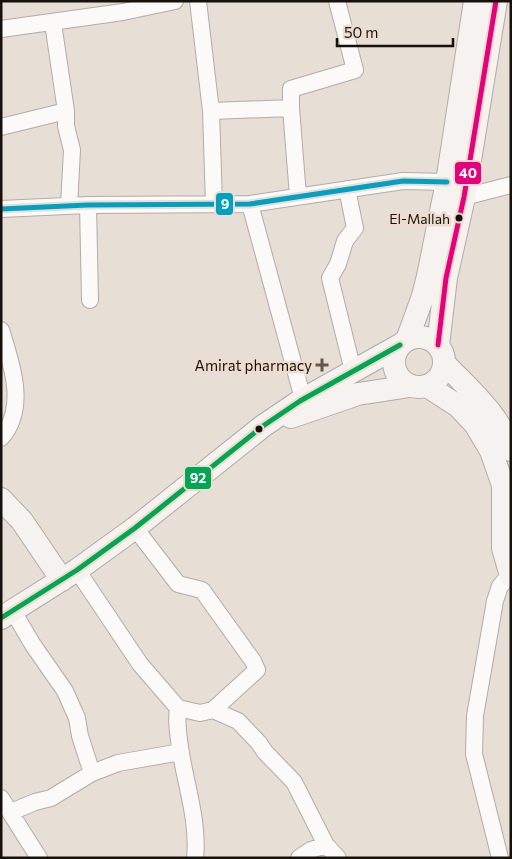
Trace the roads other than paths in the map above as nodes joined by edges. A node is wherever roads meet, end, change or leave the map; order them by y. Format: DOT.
graph roads {
  1 [pos="176,1"];
  2 [pos="198,1"];
  3 [pos="337,1"];
  4 [pos="475,1"];
  5 [pos="496,1"];
  6 [pos="123,7"];
  7 [pos="53,23"];
  8 [pos="1,29"];
  9 [pos="291,108"];
  10 [pos="66,111"];
  11 [pos="211,111"];
  12 [pos="1,127"];
  13 [pos="447,182"];
  14 [pos="511,185"];
  15 [pos="347,189"];
  16 [pos="298,196"];
  17 [pos="464,197"];
  18 [pos="214,204"];
  19 [pos="250,204"];
  20 [pos="88,205"];
  21 [pos="69,206"];
  22 [pos="1,209"];
  23 [pos="90,300"];
  24 [pos="1,330"];
  25 [pos="404,342"];
  26 [pos="441,355"];
  27 [pos="353,371"];
  28 [pos="418,386"];
  29 [pos="303,399"];
  30 [pos="264,426"];
  31 [pos="1,438"];
  32 [pos="510,442"];
  33 [pos="1,499"];
  34 [pos="135,528"];
  35 [pos="510,575"];
  36 [pos="69,576"];
  37 [pos="7,614"];
  38 [pos="178,708"];
  39 [pos="213,710"];
  40 [pos="181,752"];
  41 [pos="92,774"];
  42 [pos="1,798"];
  43 [pos="11,812"];
  44 [pos="326,845"];
  45 [pos="504,854"];
  46 [pos="39,858"];
  47 [pos="195,858"];
  48 [pos="299,858"];
  49 [pos="338,858"];
  1 -- 6 [label="street"];
  2 -- 11 [label="street"];
  3 -- 9 [label="street"];
  4 -- 13 [label="main road"];
  5 -- 17 [label="main road"];
  6 -- 7 [label="street"];
  7 -- 8 [label="street"];
  7 -- 10 [label="street"];
  9 -- 11 [label="street"];
  9 -- 16 [label="street"];
  10 -- 12 [label="street"];
  10 -- 21 [label="street"];
  11 -- 18 [label="street"];
  13 -- 15 [label="street"];
  13 -- 25 [label="main road"];
  14 -- 17 [label="street"];
  15 -- 16 [label="street"];
  15 -- 27 [label="street"];
  16 -- 19 [label="street"];
  17 -- 26 [label="main road"];
  18 -- 19 [label="street"];
  18 -- 20 [label="street"];
  19 -- 29 [label="street"];
  20 -- 21 [label="street"];
  20 -- 23 [label="street"];
  21 -- 22 [label="street"];
  24 -- 31 [label="street"];
  25 -- 26 [label="main road"];
  25 -- 27 [label="main road"];
  25 -- 28 [label="main road"];
  26 -- 28 [label="main road"];
  26 -- 32 [label="main road"];
  27 -- 29 [label="main road"];
  28 -- 30 [label="main road"];
  28 -- 35 [label="main road"];
  29 -- 30 [label="main road"];
  30 -- 34 [label="main road"];
  33 -- 36 [label="main road"];
  34 -- 36 [label="main road"];
  34 -- 39 [label="street"];
  35 -- 45 [label="street"];
  36 -- 37 [label="main road"];
  36 -- 38 [label="street"];
  37 -- 41 [label="street"];
  38 -- 39 [label="street"];
  38 -- 40 [label="street"];
  39 -- 44 [label="street"];
  40 -- 41 [label="street"];
  40 -- 47 [label="street"];
  41 -- 43 [label="street"];
  42 -- 43 [label="street"];
  43 -- 46 [label="street"];
  44 -- 48 [label="street"];
  44 -- 49 [label="street"];
}
